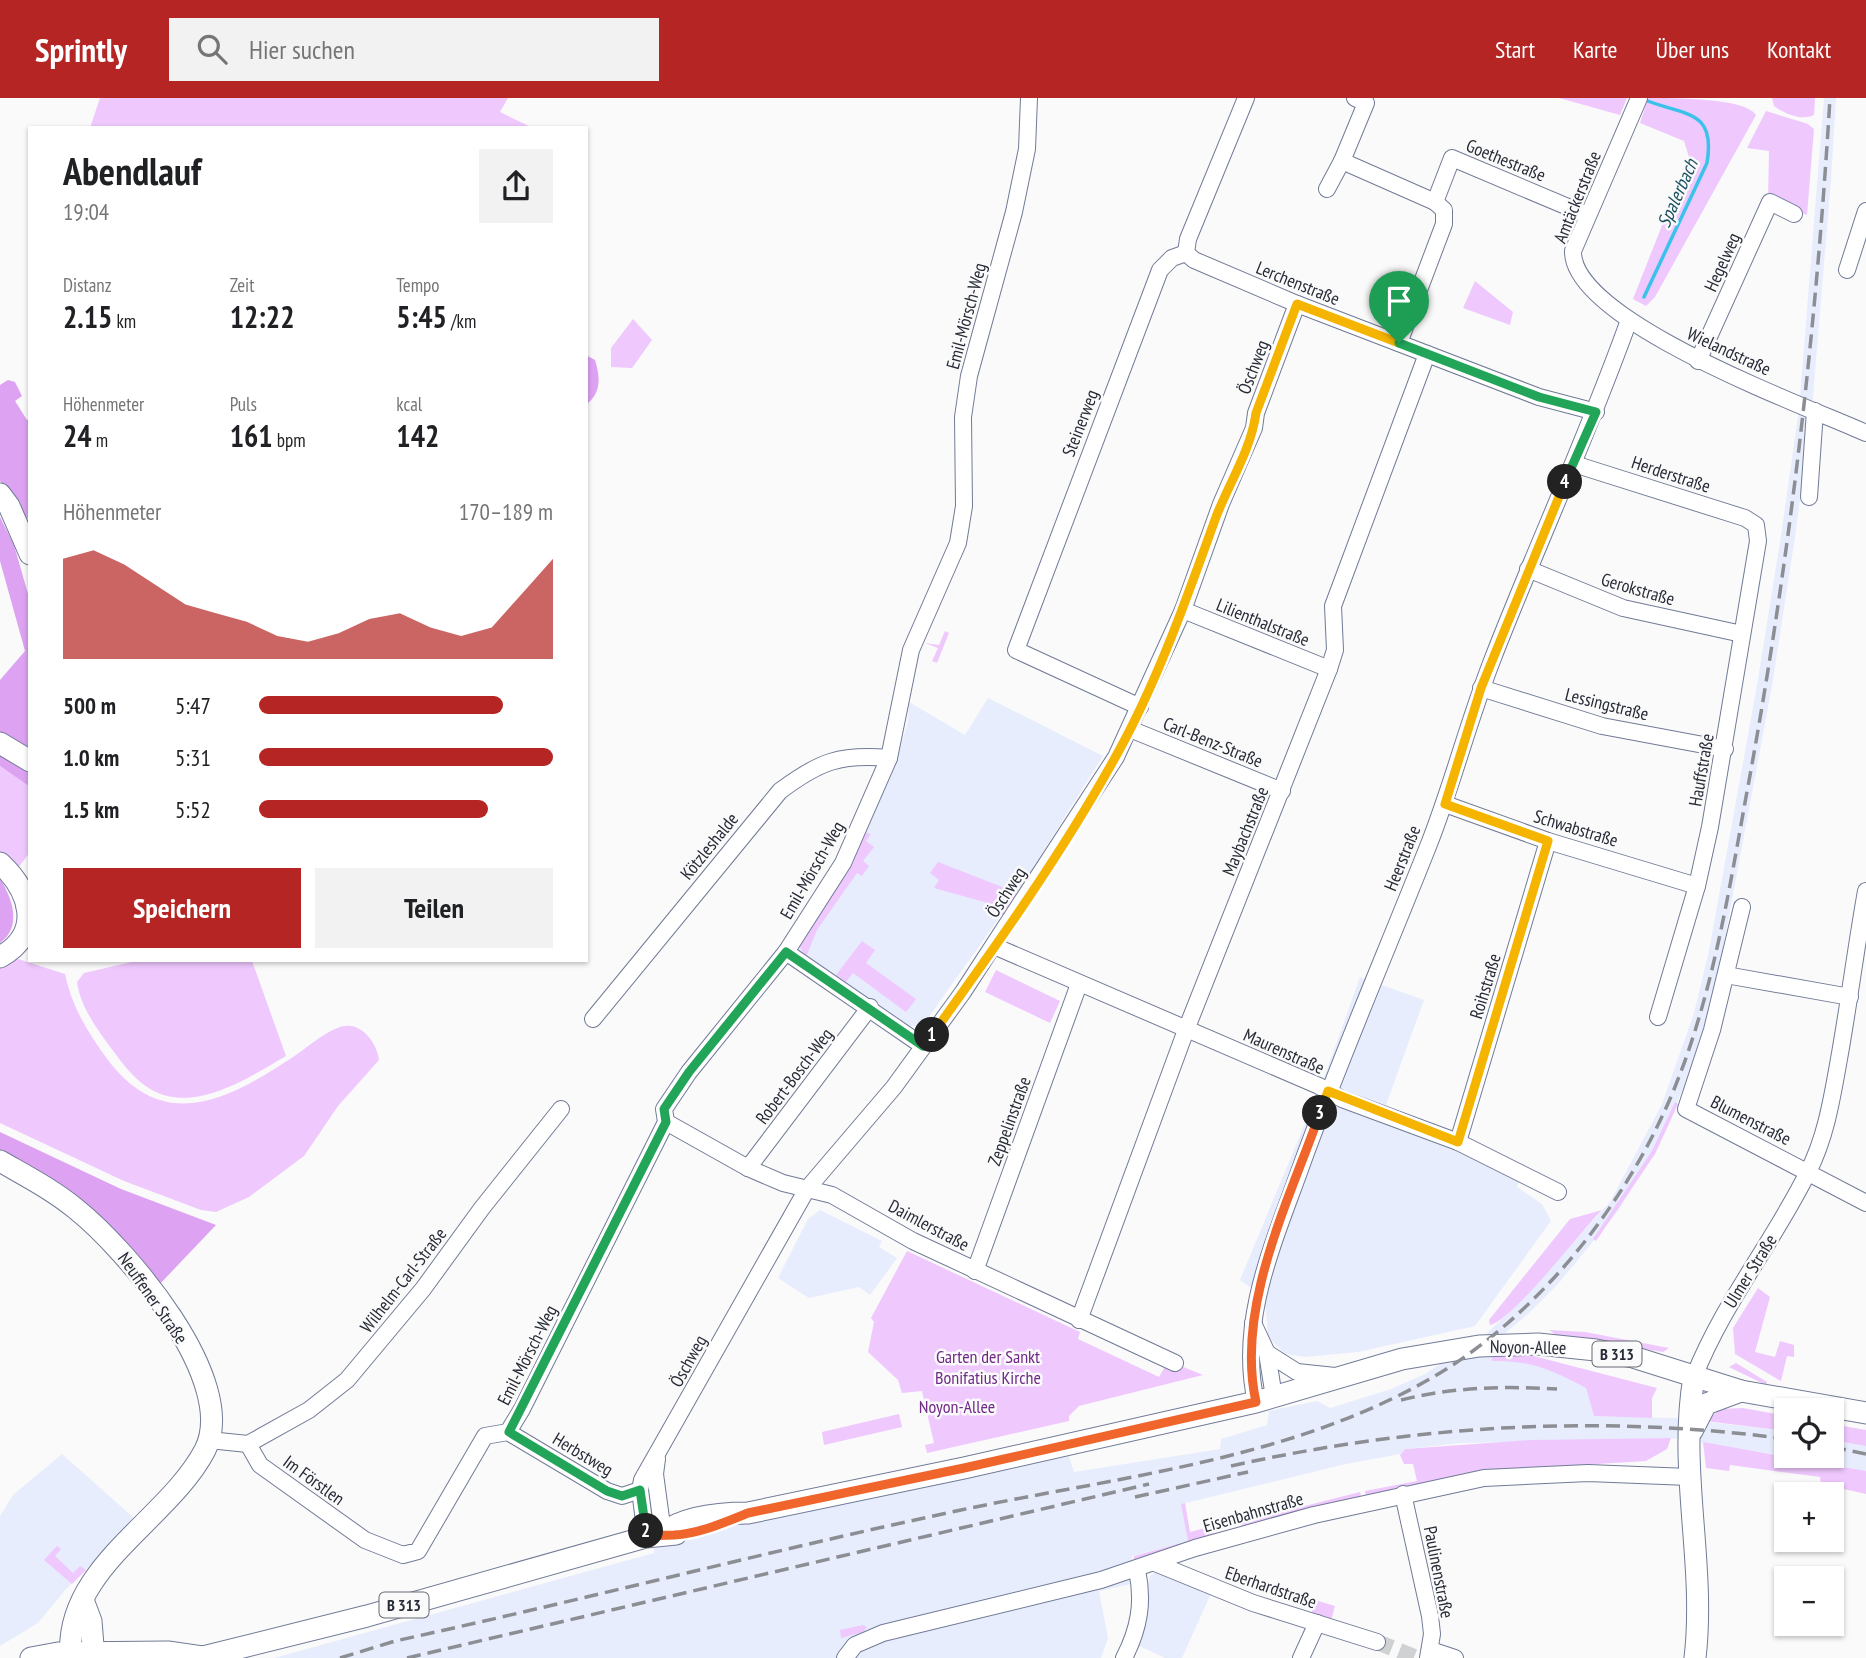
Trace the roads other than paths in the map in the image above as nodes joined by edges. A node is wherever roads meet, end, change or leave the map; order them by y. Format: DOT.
graph roads {
  1 [pos="1029,98"];
  2 [pos="1246,98"];
  3 [pos="1355,98"];
  4 [pos="1638,102"];
  5 [pos="1342,161"];
  6 [pos="1327,189"];
  7 [pos="1435,202"];
  8 [pos="1866,211"];
  9 [pos="1794,214"];
  10 [pos="1587,215"];
  11 [pos="1186,253"];
  12 [pos="1847,270"];
  13 [pos="1297,304"];
  14 [pos="1629,320"];
  15 [pos="1399,343"];
  16 [pos="1427,354"];
  17 [pos="1698,361"];
  18 [pos="1815,411"];
  19 [pos="1596,412"];
  20 [pos="1866,433"];
  21 [pos="1574,464"];
  22 [pos="0,494"];
  23 [pos="1809,497"];
  24 [pos="1756,525"];
  25 [pos="28,549"];
  26 [pos="1528,569"];
  27 [pos="1183,610"];
  28 [pos="1742,634"];
  29 [pos="1329,669"];
  30 [pos="1481,688"];
  31 [pos="1140,707"];
  32 [pos="1130,729"];
  33 [pos="0,743"];
  34 [pos="1725,749"];
  35 [pos="890,758"];
  36 [pos="28,760"];
  37 [pos="1282,791"];
  38 [pos="1445,804"];
  39 [pos="1548,841"];
  40 [pos="0,863"];
  41 [pos="1697,886"];
  42 [pos="1866,891"];
  43 [pos="1742,907"];
  44 [pos="994,946"];
  45 [pos="786,952"];
  46 [pos="0,957"];
  47 [pos="1726,975"];
  48 [pos="1079,984"];
  49 [pos="1850,997"];
  50 [pos="870,1007"];
  51 [pos="1658,1017"];
  52 [pos="593,1018"];
  53 [pos="1186,1030"];
  54 [pos="923,1046"];
  55 [pos="1328,1091"];
  56 [pos="561,1109"];
  57 [pos="666,1122"];
  58 [pos="1458,1142"];
  59 [pos="0,1161"];
  60 [pos="748,1168"];
  61 [pos="1809,1172"];
  62 [pos="807,1189"];
  63 [pos="1558,1192"];
  64 [pos="1866,1203"];
  65 [pos="975,1271"];
  66 [pos="1079,1320"];
  67 [pos="1253,1321"];
  68 [pos="1267,1353"];
  69 [pos="1175,1363"];
  70 [pos="1343,1377"];
  71 [pos="1693,1377"];
  72 [pos="1741,1391"];
  73 [pos="1265,1399"];
  74 [pos="1866,1413"];
  75 [pos="509,1432"];
  76 [pos="209,1440"];
  77 [pos="1687,1442"];
  78 [pos="248,1444"];
  79 [pos="658,1453"];
  80 [pos="1689,1477"];
  81 [pos="640,1490"];
  82 [pos="1404,1494"];
  83 [pos="655,1535"];
  84 [pos="403,1555"];
  85 [pos="1155,1563"];
  86 [pos="1138,1570"];
  87 [pos="83,1600"];
  88 [pos="91,1621"];
  89 [pos="1317,1623"];
  90 [pos="1377,1642"];
  91 [pos="1429,1654"];
  92 [pos="126,1655"];
  93 [pos="70,1656"];
  94 [pos="94,1656"];
  95 [pos="31,1658"];
  96 [pos="201,1658"];
  97 [pos="845,1658"];
  98 [pos="1124,1658"];
  99 [pos="1301,1658"];
  100 [pos="1455,1658"];
  101 [pos="1695,1658"];
  1 -- 35 [label="street, Emil-Mörsch-Weg"];
  2 -- 11 [label="street"];
  3 -- 5 [label="street"];
  4 -- 10 [label="street, Amtäckerstraße"];
  5 -- 6 [label="street"];
  5 -- 7 [label="street"];
  7 -- 10 [label="street, Goethestraße"];
  7 -- 15 [label="street"];
  8 -- 12 [label="street"];
  9 -- 17 [label="street, Hegelweg"];
  10 -- 14 [label="street, Amtäckerstraße"];
  11 -- 13 [label="street, Lerchenstraße"];
  11 -- 31 [label="street, Steinerweg"];
  13 -- 15 [label="street, Lerchenstraße"];
  13 -- 27 [label="street, Öschweg"];
  14 -- 17 [label="street, Wielandstraße"];
  14 -- 19 [label="street"];
  15 -- 16 [label="street, Lerchenstraße"];
  16 -- 19 [label="street, Lerchenstraße"];
  16 -- 29 [label="street, Maybachstraße"];
  17 -- 18 [label="street, Wielandstraße"];
  18 -- 20 [label="street, Wielandstraße"];
  18 -- 23 [label="street"];
  19 -- 21 [label="street, Heerstraße"];
  21 -- 24 [label="street, Herderstraße"];
  21 -- 26 [label="street, Heerstraße"];
  22 -- 25 [label="main road"];
  24 -- 28 [label="street, Hauffstraße"];
  26 -- 28 [label="street, Gerokstraße"];
  26 -- 30 [label="street, Heerstraße"];
  27 -- 29 [label="street, Lilienthalstraße"];
  27 -- 31 [label="street, Öschweg"];
  28 -- 34 [label="street, Hauffstraße"];
  29 -- 37 [label="street, Maybachstraße"];
  30 -- 34 [label="street, Lessingstraße"];
  30 -- 38 [label="street, Heerstraße"];
  31 -- 32 [label="street, Öschweg"];
  32 -- 37 [label="street, Carl-Benz-Straße"];
  32 -- 44 [label="street, Öschweg"];
  33 -- 36 [label="main road"];
  34 -- 41 [label="street, Hauffstraße"];
  35 -- 45 [label="street, Emil-Mörsch-Weg"];
  35 -- 52 [label="street, Kötzleshalde"];
  37 -- 53 [label="street, Maybachstraße"];
  38 -- 39 [label="street, Schwabstraße"];
  38 -- 55 [label="street, Heerstraße"];
  39 -- 41 [label="street, Schwabstraße"];
  39 -- 58 [label="street, Roihstraße"];
  40 -- 46 [label="main road"];
  41 -- 51 [label="street, Hauffstraße"];
  42 -- 49 [label="street, Ulmer Straße"];
  43 -- 47 [label="street, Blumenstraße"];
  44 -- 48 [label="street, Maurenstraße"];
  44 -- 54 [label="street, Öschweg"];
  45 -- 50 [label="street"];
  45 -- 57 [label="street, Emil-Mörsch-Weg"];
  47 -- 49 [label="street"];
  47 -- 61 [label="street, Blumenstraße"];
  48 -- 53 [label="street, Maurenstraße"];
  48 -- 65 [label="street, Zeppelinstraße"];
  49 -- 61 [label="street, Ulmer Straße"];
  50 -- 54 [label="street"];
  50 -- 60 [label="street, Robert-Bosch-Weg"];
  53 -- 55 [label="street, Maurenstraße"];
  53 -- 66 [label="street, Maybachstraße"];
  54 -- 62 [label="street, Öschweg"];
  55 -- 58 [label="street, Maurenstraße"];
  55 -- 67 [label="street, Heerstraße"];
  56 -- 78 [label="street, Wilhelm-Carl-Straße"];
  57 -- 60 [label="street, Daimlerstraße"];
  57 -- 75 [label="street, Emil-Mörsch-Weg"];
  58 -- 63 [label="street, Maurenstraße"];
  59 -- 76 [label="main road, Neuffener Straße"];
  60 -- 62 [label="street, Daimlerstraße"];
  61 -- 64 [label="street"];
  61 -- 71 [label="street, Ulmer Straße"];
  62 -- 65 [label="street, Daimlerstraße"];
  62 -- 79 [label="street, Öschweg"];
  65 -- 66 [label="street, Daimlerstraße"];
  66 -- 69 [label="street, Daimlerstraße"];
  67 -- 68 [label="street"];
  67 -- 73 [label="street, Heerstraße"];
  68 -- 70 [label="street"];
  68 -- 73 [label="street"];
  70 -- 71 [label="main road, Noyon-Allee / B 313"];
  70 -- 73 [label="main road, Noyon-Allee / B 313"];
  71 -- 72 [label="main road, B 313"];
  71 -- 77 [label="main road, Ulmer Straße"];
  72 -- 74 [label="main road, B 313"];
  72 -- 77 [label="main road"];
  73 -- 83 [label="main road, Noyon-Allee / B 313"];
  75 -- 81 [label="street, Herbstweg"];
  75 -- 84 [label="street, Emil-Mörsch-Weg"];
  76 -- 78 [label="street"];
  76 -- 87 [label="main road"];
  77 -- 80 [label="main road, Ulmer Straße"];
  78 -- 84 [label="street, Im Förstlen"];
  79 -- 81 [label="street, Öschweg"];
  79 -- 83 [label="street, Öschweg"];
  80 -- 82 [label="street, Eisenbahnstraße"];
  80 -- 101 [label="main road, Ulmer Straße"];
  81 -- 83 [label="street"];
  82 -- 85 [label="street, Eisenbahnstraße"];
  82 -- 91 [label="street, Paulinenstraße"];
  83 -- 96 [label="main road, Noyon-Allee / B 313"];
  85 -- 86 [label="street, Eisenbahnstraße"];
  85 -- 89 [label="street, Eberhardstraße"];
  86 -- 97 [label="street, Eisenbahnstraße"];
  86 -- 98 [label="street"];
  87 -- 88 [label="main road"];
  87 -- 93 [label="main road"];
  88 -- 92 [label="main road"];
  88 -- 94 [label="main road"];
  89 -- 90 [label="street, Eberhardstraße"];
  89 -- 99 [label="street"];
  91 -- 100 [label="street"];
  92 -- 94 [label="main road, Noyon-Allee / B 313"];
  92 -- 96 [label="main road, Noyon-Allee / B 313"];
  93 -- 94 [label="main road, B 313"];
  93 -- 95 [label="main road, B 313"];
}
